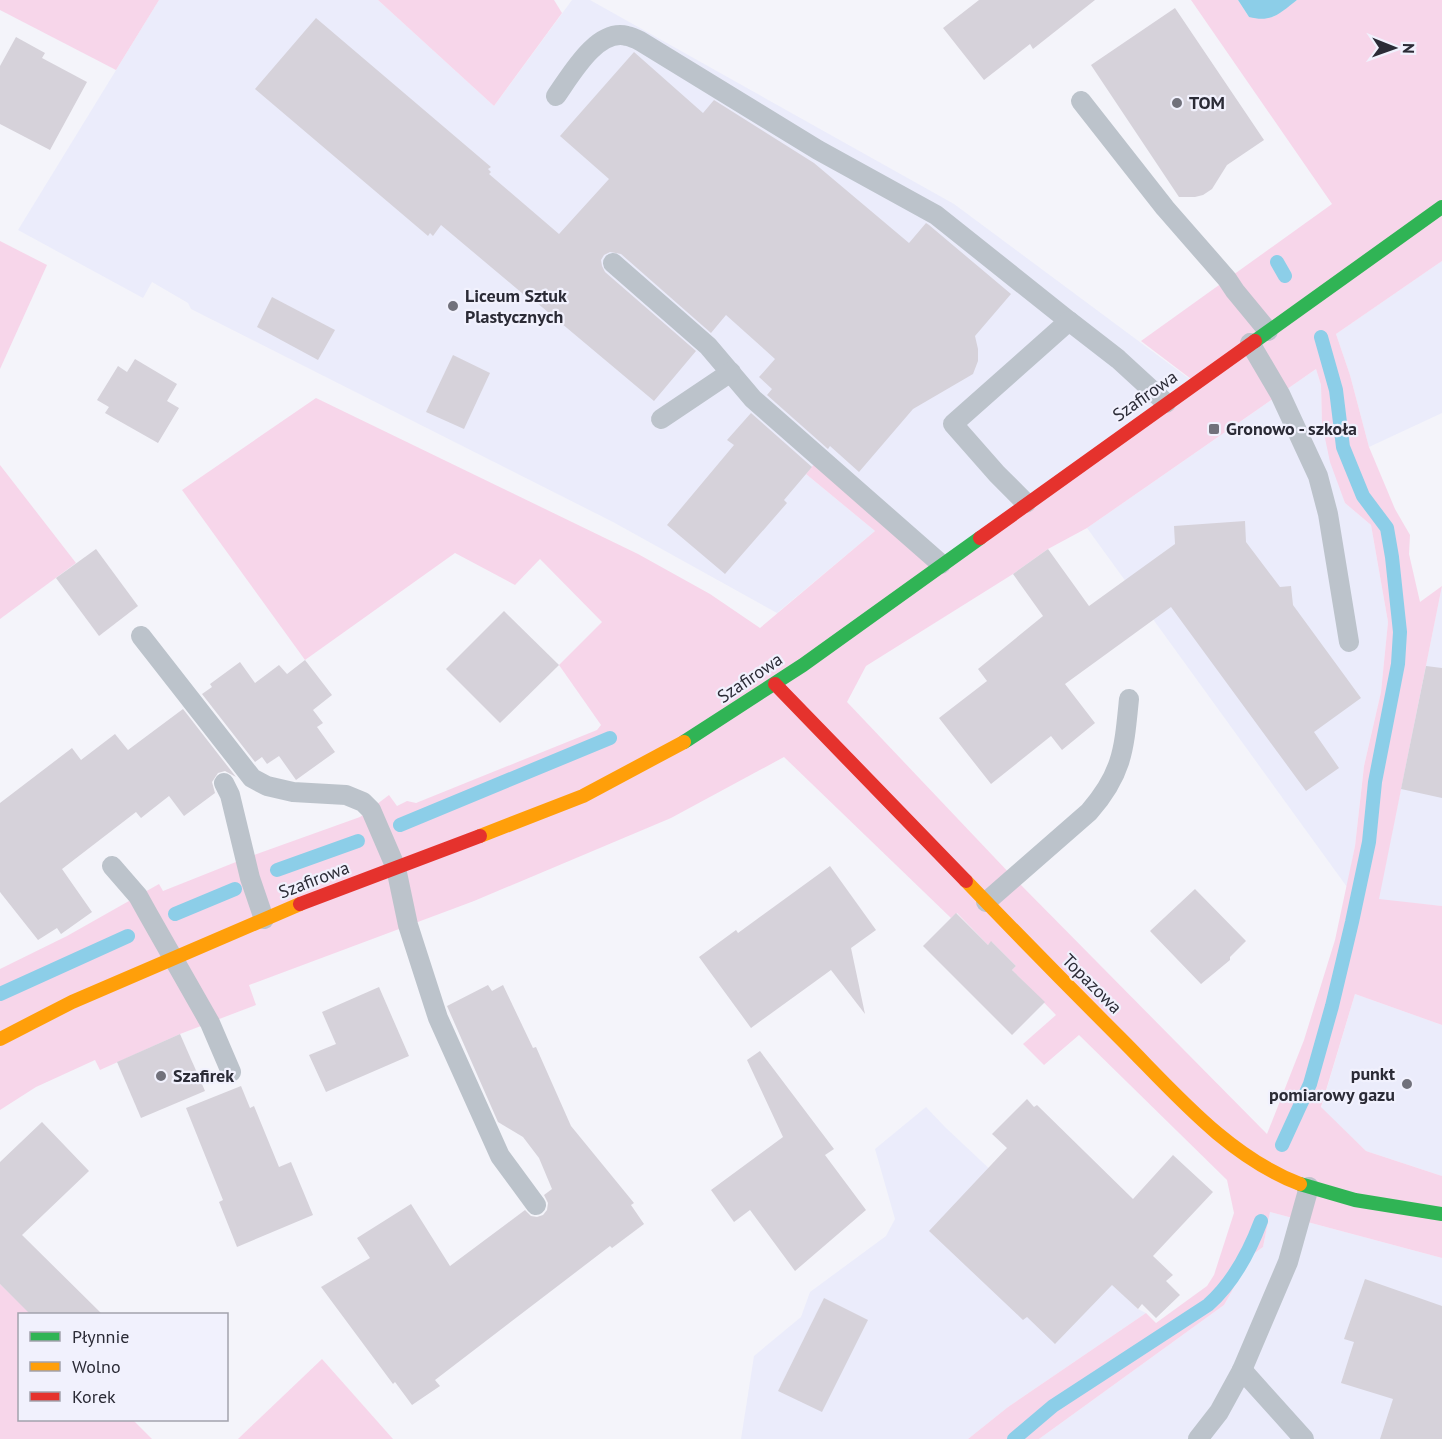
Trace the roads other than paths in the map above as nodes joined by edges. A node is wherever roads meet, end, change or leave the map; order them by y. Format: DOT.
graph roads {
  1 [pos="556,96"];
  2 [pos="1081,101"];
  3 [pos="1442,207"];
  4 [pos="613,263"];
  5 [pos="1069,321"];
  6 [pos="1268,331"];
  7 [pos="1250,343"];
  8 [pos="731,372"];
  9 [pos="1166,404"];
  10 [pos="661,419"];
  11 [pos="1026,503"];
  12 [pos="941,564"];
  13 [pos="141,636"];
  14 [pos="1349,642"];
  15 [pos="775,684"];
  16 [pos="1129,699"];
  17 [pos="224,783"];
  18 [pos="112,866"];
  19 [pos="396,868"];
  20 [pos="986,902"];
  21 [pos="264,919"];
  22 [pos="171,958"];
  23 [pos="0,1039"];
  24 [pos="231,1072"];
  25 [pos="1309,1187"];
  26 [pos="536,1205"];
  27 [pos="1442,1214"];
  28 [pos="1242,1370"];
  29 [pos="1198,1439"];
  30 [pos="1304,1439"];
  1 -- 5 [label="lane"];
  2 -- 6 [label="lane"];
  3 -- 6 [label="street, Szafirowa"];
  4 -- 8 [label="lane"];
  5 -- 9 [label="lane"];
  5 -- 11 [label="lane"];
  6 -- 7 [label="street, Szafirowa"];
  7 -- 9 [label="street, Szafirowa"];
  7 -- 14 [label="lane"];
  8 -- 10 [label="lane"];
  8 -- 12 [label="lane"];
  9 -- 11 [label="street, Szafirowa"];
  11 -- 12 [label="street, Szafirowa"];
  12 -- 15 [label="street, Szafirowa"];
  13 -- 19 [label="lane"];
  15 -- 19 [label="street, Szafirowa"];
  15 -- 20 [label="street, Topazowa"];
  16 -- 20 [label="lane"];
  17 -- 21 [label="lane"];
  18 -- 22 [label="lane"];
  19 -- 21 [label="street, Szafirowa"];
  19 -- 26 [label="lane"];
  20 -- 25 [label="street, Topazowa"];
  21 -- 22 [label="street, Szafirowa"];
  22 -- 23 [label="street, Szafirowa"];
  22 -- 24 [label="lane"];
  25 -- 27 [label="street, Topazowa"];
  25 -- 28 [label="lane"];
  28 -- 29 [label="lane"];
  28 -- 30 [label="lane"];
}
